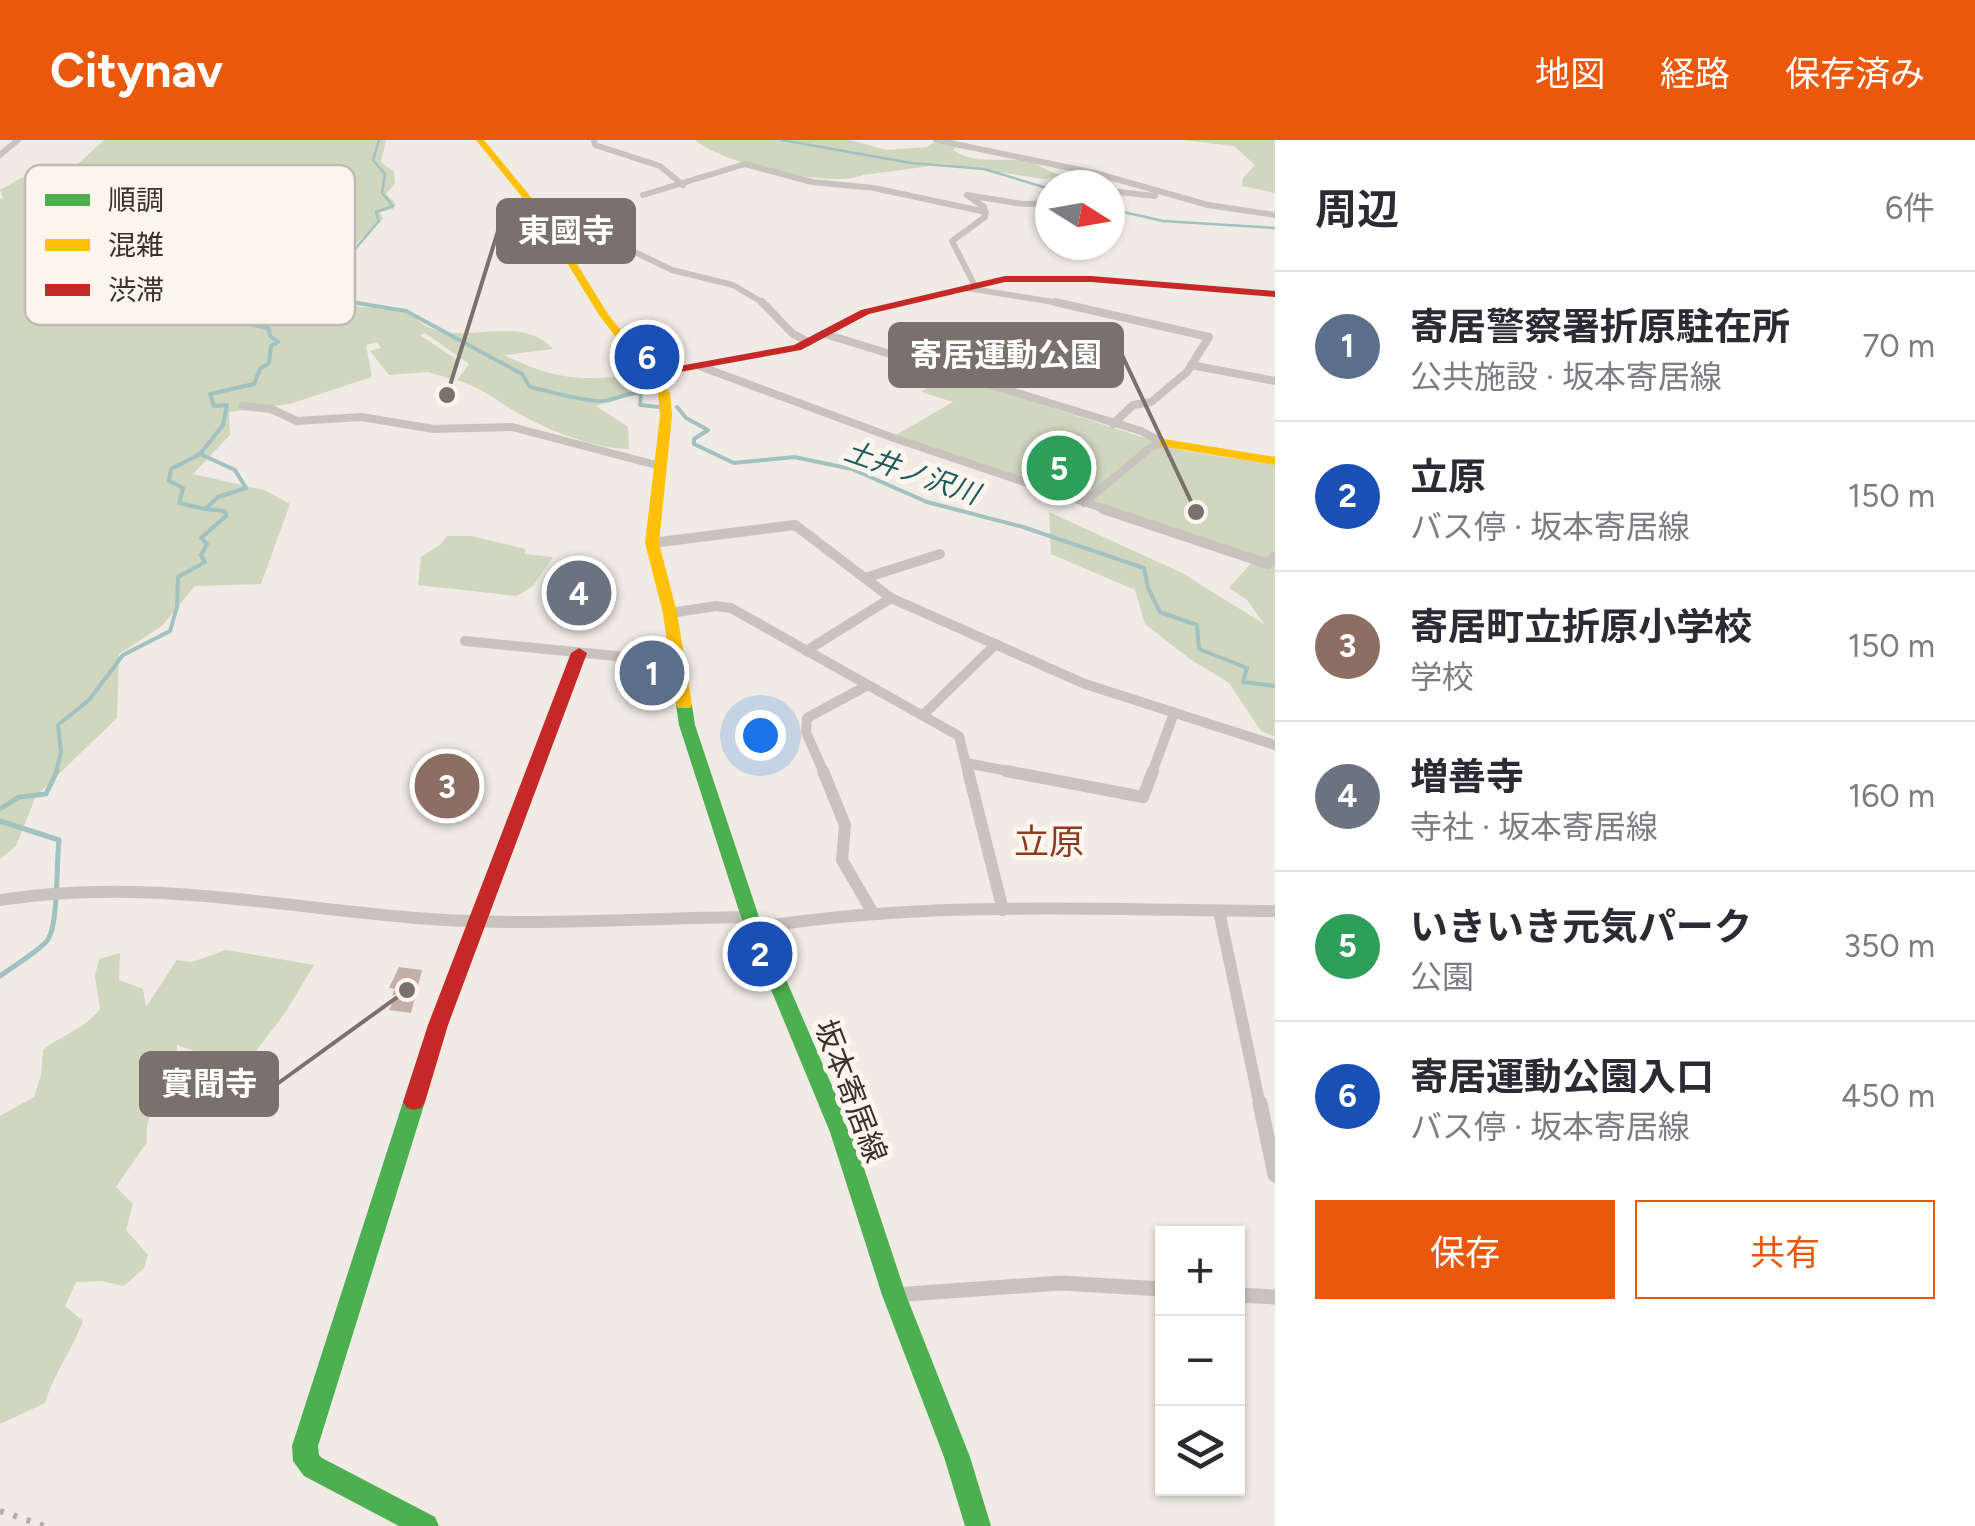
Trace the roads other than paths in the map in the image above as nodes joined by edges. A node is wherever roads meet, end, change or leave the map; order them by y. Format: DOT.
graph roads {
  1 [pos="18,140"];
  2 [pos="480,140"];
  3 [pos="594,140"];
  4 [pos="937,140"];
  5 [pos="0,155"];
  6 [pos="683,185"];
  7 [pos="1125,192"];
  8 [pos="1169,194"];
  9 [pos="642,195"];
  10 [pos="1035,204"];
  11 [pos="986,212"];
  12 [pos="1275,215"];
  13 [pos="563,248"];
  14 [pos="970,286"];
  15 [pos="1275,294"];
  16 [pos="817,338"];
  17 [pos="1190,365"];
  18 [pos="702,366"];
  19 [pos="652,374"];
  20 [pos="1275,382"];
  21 [pos="243,406"];
  22 [pos="1113,424"];
  23 [pos="1164,443"];
  24 [pos="1275,461"];
  25 [pos="660,466"];
  26 [pos="1084,503"];
  27 [pos="652,543"];
  28 [pos="940,554"];
  29 [pos="1275,556"];
  30 [pos="865,578"];
  31 [pos="891,598"];
  32 [pos="670,612"];
  33 [pos="464,641"];
  34 [pos="996,644"];
  35 [pos="806,651"];
  36 [pos="579,653"];
  37 [pos="676,662"];
  38 [pos="868,685"];
  39 [pos="1174,713"];
  40 [pos="923,716"];
  41 [pos="1275,745"];
  42 [pos="966,763"];
  43 [pos="0,900"];
  44 [pos="1003,910"];
  45 [pos="1219,911"];
  46 [pos="1275,911"];
  47 [pos="873,913"];
  48 [pos="475,920"];
  49 [pos="752,923"];
  50 [pos="1275,1174"];
  51 [pos="1155,1289"];
  52 [pos="894,1295"];
  53 [pos="1245,1296"];
  54 [pos="1275,1297"];
  55 [pos="426,1526"];
  56 [pos="978,1526"];
  1 -- 5 [label="street"];
  2 -- 13 [label="main road, 坂本寄居線"];
  3 -- 6 [label="street"];
  4 -- 8 [label="street"];
  6 -- 9 [label="street"];
  6 -- 11 [label="street"];
  7 -- 8 [label="street"];
  8 -- 12 [label="street"];
  10 -- 11 [label="street"];
  11 -- 14 [label="street"];
  13 -- 16 [label="street"];
  13 -- 19 [label="main road, 坂本寄居線"];
  14 -- 15 [label="main road"];
  14 -- 16 [label="main road"];
  14 -- 17 [label="street"];
  16 -- 18 [label="main road"];
  16 -- 22 [label="street"];
  17 -- 20 [label="street"];
  17 -- 22 [label="street"];
  18 -- 19 [label="main road"];
  18 -- 26 [label="street"];
  19 -- 25 [label="main road, 坂本寄居線"];
  21 -- 25 [label="street"];
  22 -- 23 [label="street"];
  23 -- 24 [label="main road"];
  23 -- 26 [label="street"];
  25 -- 27 [label="main road, 坂本寄居線"];
  26 -- 29 [label="street"];
  27 -- 30 [label="street"];
  27 -- 32 [label="main road, 坂本寄居線"];
  28 -- 30 [label="street"];
  30 -- 31 [label="street"];
  31 -- 34 [label="street"];
  31 -- 35 [label="street"];
  32 -- 35 [label="street"];
  32 -- 37 [label="main road, 坂本寄居線"];
  33 -- 36 [label="street"];
  34 -- 39 [label="street"];
  34 -- 40 [label="street"];
  35 -- 38 [label="street"];
  36 -- 37 [label="street"];
  36 -- 48 [label="main road"];
  37 -- 49 [label="main road, 坂本寄居線"];
  38 -- 40 [label="street"];
  38 -- 47 [label="street"];
  39 -- 41 [label="street"];
  39 -- 42 [label="street"];
  40 -- 42 [label="street"];
  42 -- 44 [label="street"];
  43 -- 48 [label="street"];
  44 -- 45 [label="street"];
  44 -- 47 [label="street"];
  45 -- 46 [label="street"];
  45 -- 50 [label="street"];
  47 -- 49 [label="street"];
  48 -- 49 [label="street"];
  48 -- 55 [label="main road"];
  49 -- 52 [label="main road, 坂本寄居線"];
  51 -- 52 [label="street"];
  52 -- 56 [label="main road, 坂本寄居線"];
  53 -- 54 [label="street"];
}
